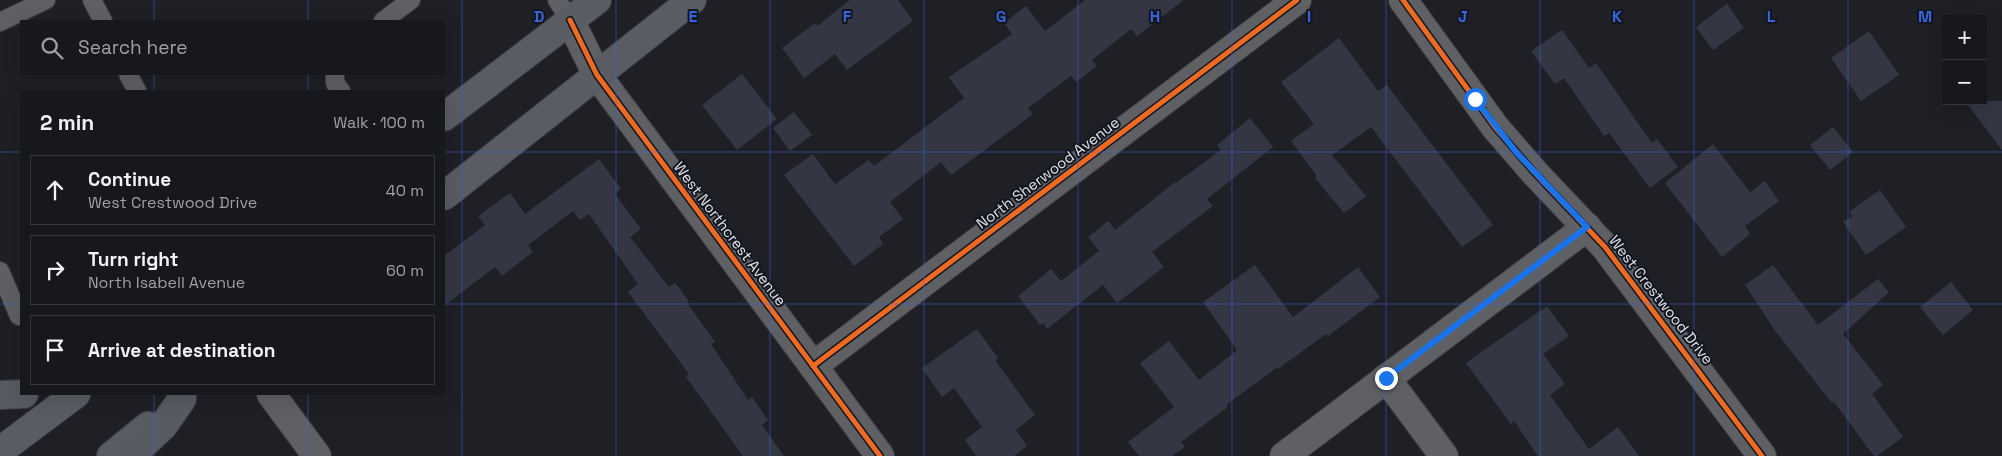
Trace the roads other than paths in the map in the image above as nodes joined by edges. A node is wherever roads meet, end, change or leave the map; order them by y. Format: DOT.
graph roads {
  1 [pos="46,0"];
  2 [pos="92,0"];
  3 [pos="412,0"];
  4 [pos="597,0"];
  5 [pos="692,0"];
  6 [pos="1297,0"];
  7 [pos="1403,0"];
  8 [pos="563,10"];
  9 [pos="102,20"];
  10 [pos="384,20"];
  11 [pos="0,22"];
  12 [pos="129,75"];
  13 [pos="335,75"];
  14 [pos="597,75"];
  15 [pos="136,90"];
  16 [pos="340,90"];
  17 [pos="445,116"];
  18 [pos="445,195"];
  19 [pos="1587,227"];
  20 [pos="0,271"];
  21 [pos="20,316"];
  22 [pos="813,366"];
  23 [pos="1386,378"];
  24 [pos="20,394"];
  25 [pos="75,395"];
  26 [pos="272,395"];
  27 [pos="0,396"];
  28 [pos="185,396"];
  29 [pos="0,451"];
  30 [pos="111,456"];
  31 [pos="131,456"];
  32 [pos="318,456"];
  33 [pos="880,456"];
  34 [pos="1284,456"];
  35 [pos="1444,456"];
  36 [pos="1762,456"];
  1 -- 11 [label="lane"];
  2 -- 9 [label="lane"];
  3 -- 10 [label="lane"];
  4 -- 8 [label="main road"];
  5 -- 14 [label="main road"];
  6 -- 22 [label="street, North Sherwood Avenue"];
  7 -- 19 [label="street, West Crestwood Drive"];
  8 -- 14 [label="street, West Northcrest Avenue"];
  8 -- 17 [label="main road"];
  12 -- 15 [label="lane"];
  13 -- 16 [label="lane"];
  14 -- 18 [label="main road"];
  14 -- 22 [label="street, West Northcrest Avenue"];
  19 -- 23 [label="street"];
  19 -- 36 [label="street, West Crestwood Drive"];
  20 -- 21 [label="lane"];
  22 -- 33 [label="street, West Northcrest Avenue"];
  23 -- 34 [label="street"];
  23 -- 35 [label="street"];
  24 -- 27 [label="highway"];
  25 -- 29 [label="main road"];
  26 -- 32 [label="street"];
  28 -- 30 [label="main road"];
  28 -- 31 [label="highway"];
}
